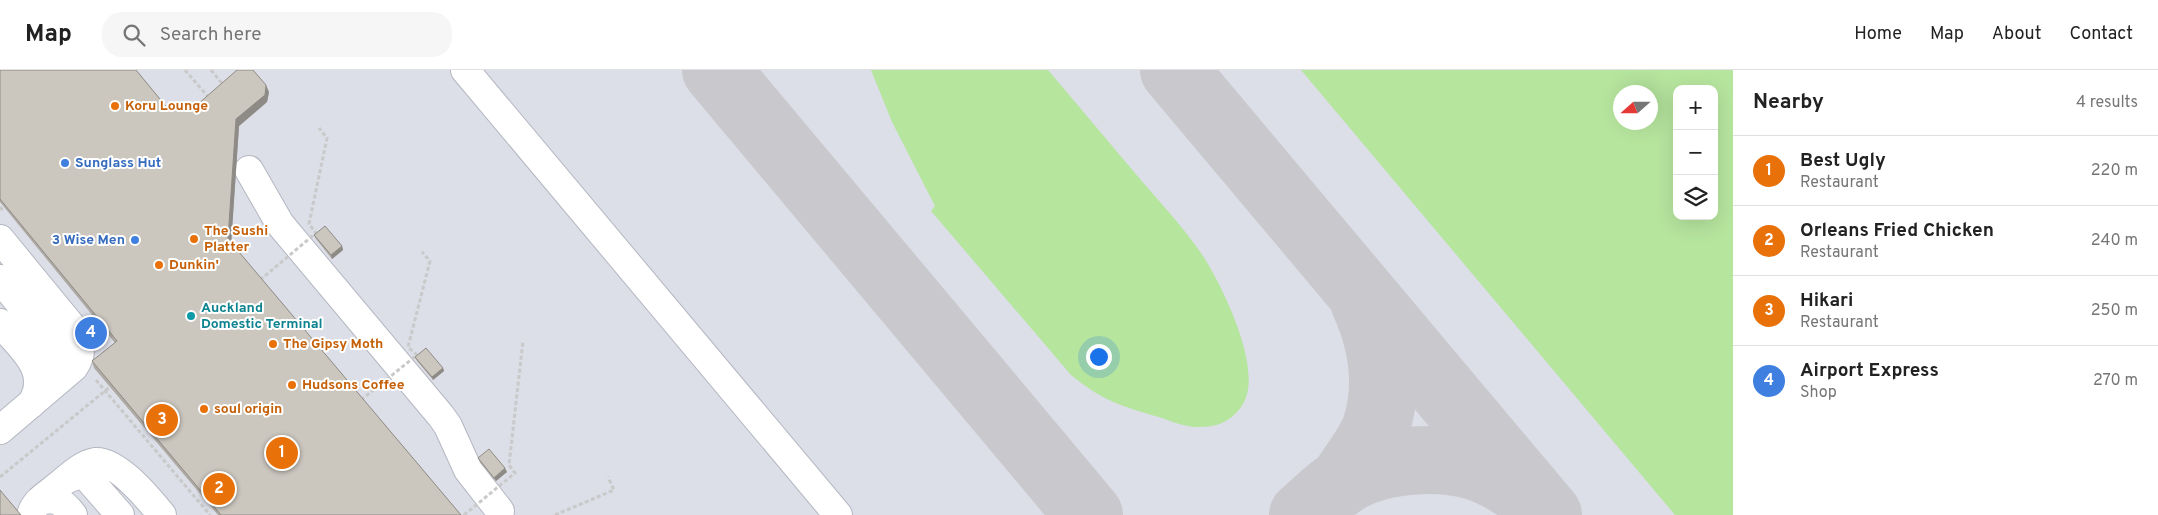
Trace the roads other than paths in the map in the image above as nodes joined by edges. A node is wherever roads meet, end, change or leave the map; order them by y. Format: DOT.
graph roads {
  1 [pos="465,70"];
  2 [pos="248,170"];
  3 [pos="0,239"];
  4 [pos="0,279"];
  5 [pos="0,323"];
  6 [pos="56,382"];
  7 [pos="31,404"];
  8 [pos="0,430"];
  9 [pos="65,480"];
  10 [pos="35,508"];
  11 [pos="500,510"];
  12 [pos="73,515"];
  13 [pos="120,515"];
  14 [pos="162,515"];
  15 [pos="838,515"];
  1 -- 15 [label="lane"];
  2 -- 11 [label="lane"];
  3 -- 6 [label="lane"];
  4 -- 6 [label="lane"];
  5 -- 7 [label="lane"];
  6 -- 7 [label="lane"];
  7 -- 8 [label="lane"];
  9 -- 10 [label="lane"];
  9 -- 13 [label="lane"];
  9 -- 14 [label="lane"];
  10 -- 12 [label="lane"];
}
